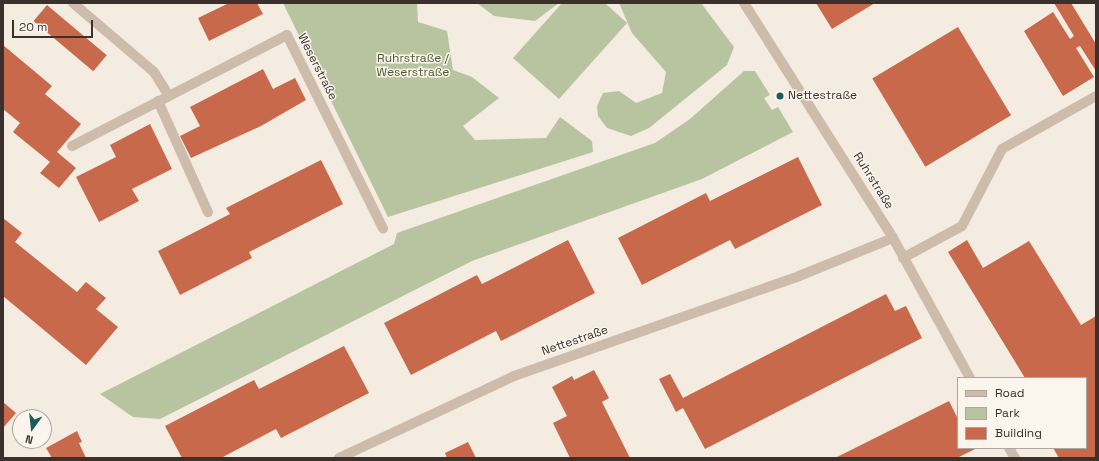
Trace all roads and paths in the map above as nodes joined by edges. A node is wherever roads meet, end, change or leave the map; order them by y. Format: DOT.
graph roads {
  1 [pos="73,3"];
  2 [pos="744,3"];
  3 [pos="169,96"];
  4 [pos="1096,96"];
  5 [pos="158,101"];
  6 [pos="72,146"];
  7 [pos="208,212"];
  8 [pos="383,228"];
  9 [pos="893,238"];
  10 [pos="904,258"];
  11 [pos="969,377"];
  12 [pos="1010,449"];
  13 [pos="339,458"];
  14 [pos="1015,458"];
  1 -- 3 [label="street"];
  2 -- 9 [label="street, Ruhrstraße"];
  3 -- 5 [label="street, Weserstraße"];
  3 -- 8 [label="street, Weserstraße"];
  4 -- 10 [label="street"];
  5 -- 6 [label="street, Weserstraße"];
  5 -- 7 [label="street"];
  9 -- 10 [label="street, Ruhrstraße"];
  9 -- 13 [label="street, Nettestraße"];
  10 -- 11 [label="street, Ruhrstraße"];
  12 -- 14 [label="street"];
}
